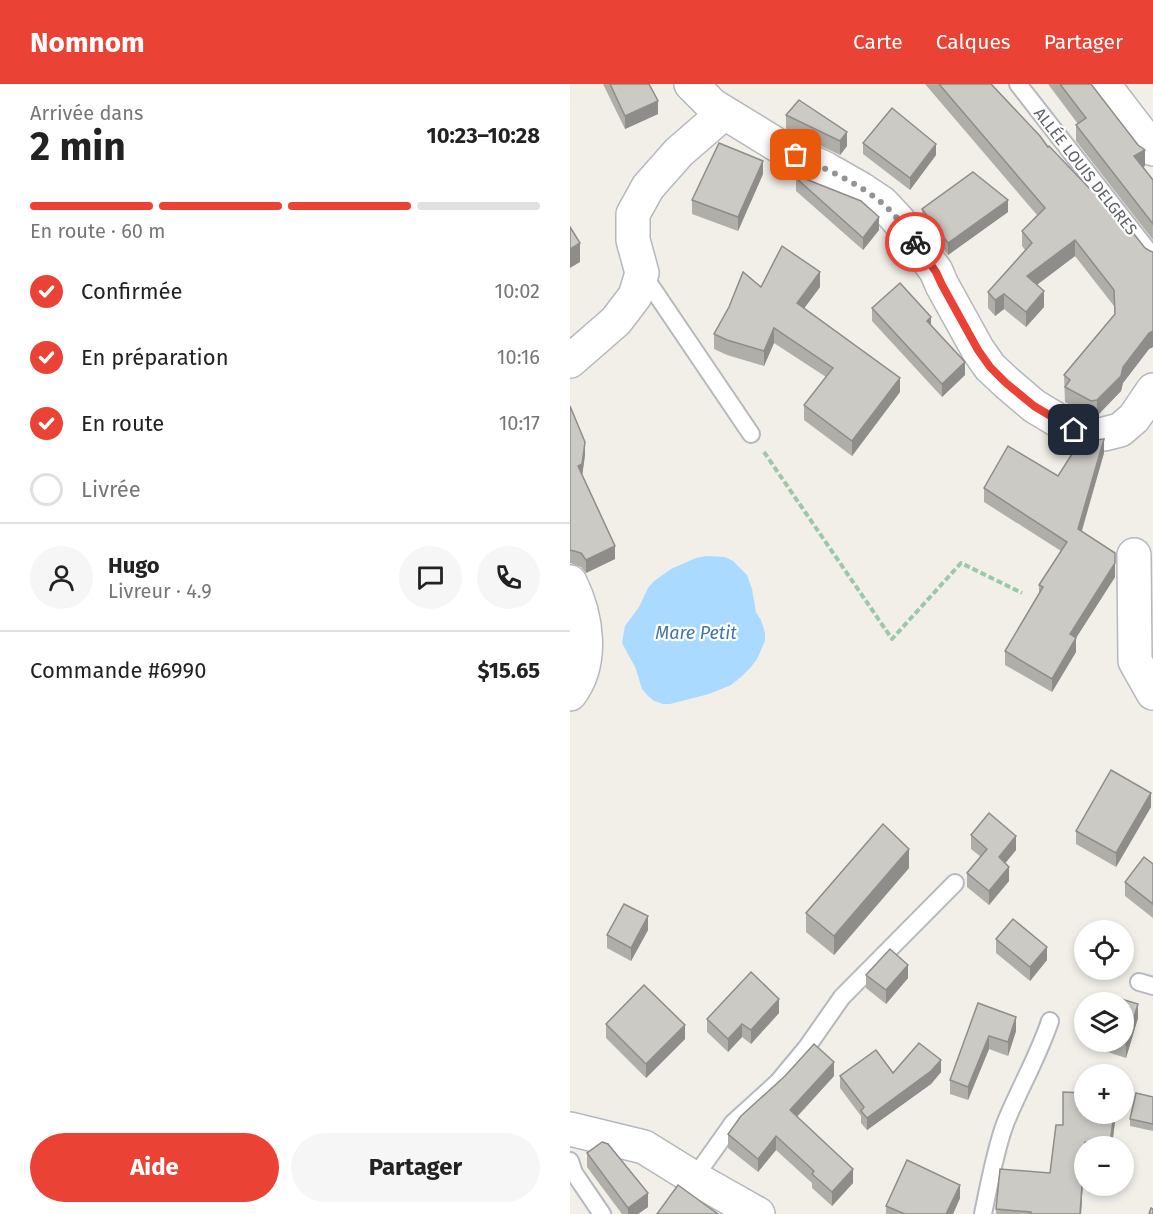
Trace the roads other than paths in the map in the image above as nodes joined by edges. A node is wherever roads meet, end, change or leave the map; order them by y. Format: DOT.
graph roads {
  1 [pos="691,84"];
  2 [pos="1018,84"];
  3 [pos="1103,84"];
  4 [pos="724,112"];
  5 [pos="1153,149"];
  6 [pos="1153,257"];
  7 [pos="642,273"];
  8 [pos="570,361"];
  9 [pos="1153,390"];
  10 [pos="751,434"];
  11 [pos="1134,555"];
  12 [pos="570,582"];
  13 [pos="1153,693"];
  14 [pos="570,694"];
  15 [pos="955,883"];
  16 [pos="1050,1021"];
  17 [pos="571,1136"];
  18 [pos="570,1161"];
  19 [pos="694,1178"];
  20 [pos="602,1214"];
  21 [pos="758,1214"];
  22 [pos="983,1214"];
  1 -- 4 [label="street"];
  2 -- 6 [label="lane, ALLÉE LOUIS DELGRES"];
  3 -- 5 [label="street"];
  4 -- 7 [label="street"];
  4 -- 9 [label="street"];
  7 -- 8 [label="street"];
  7 -- 10 [label="lane"];
  11 -- 13 [label="street"];
  12 -- 14 [label="street"];
  15 -- 19 [label="lane"];
  16 -- 22 [label="lane"];
  17 -- 19 [label="street"];
  18 -- 20 [label="lane"];
  19 -- 21 [label="street"];
}
